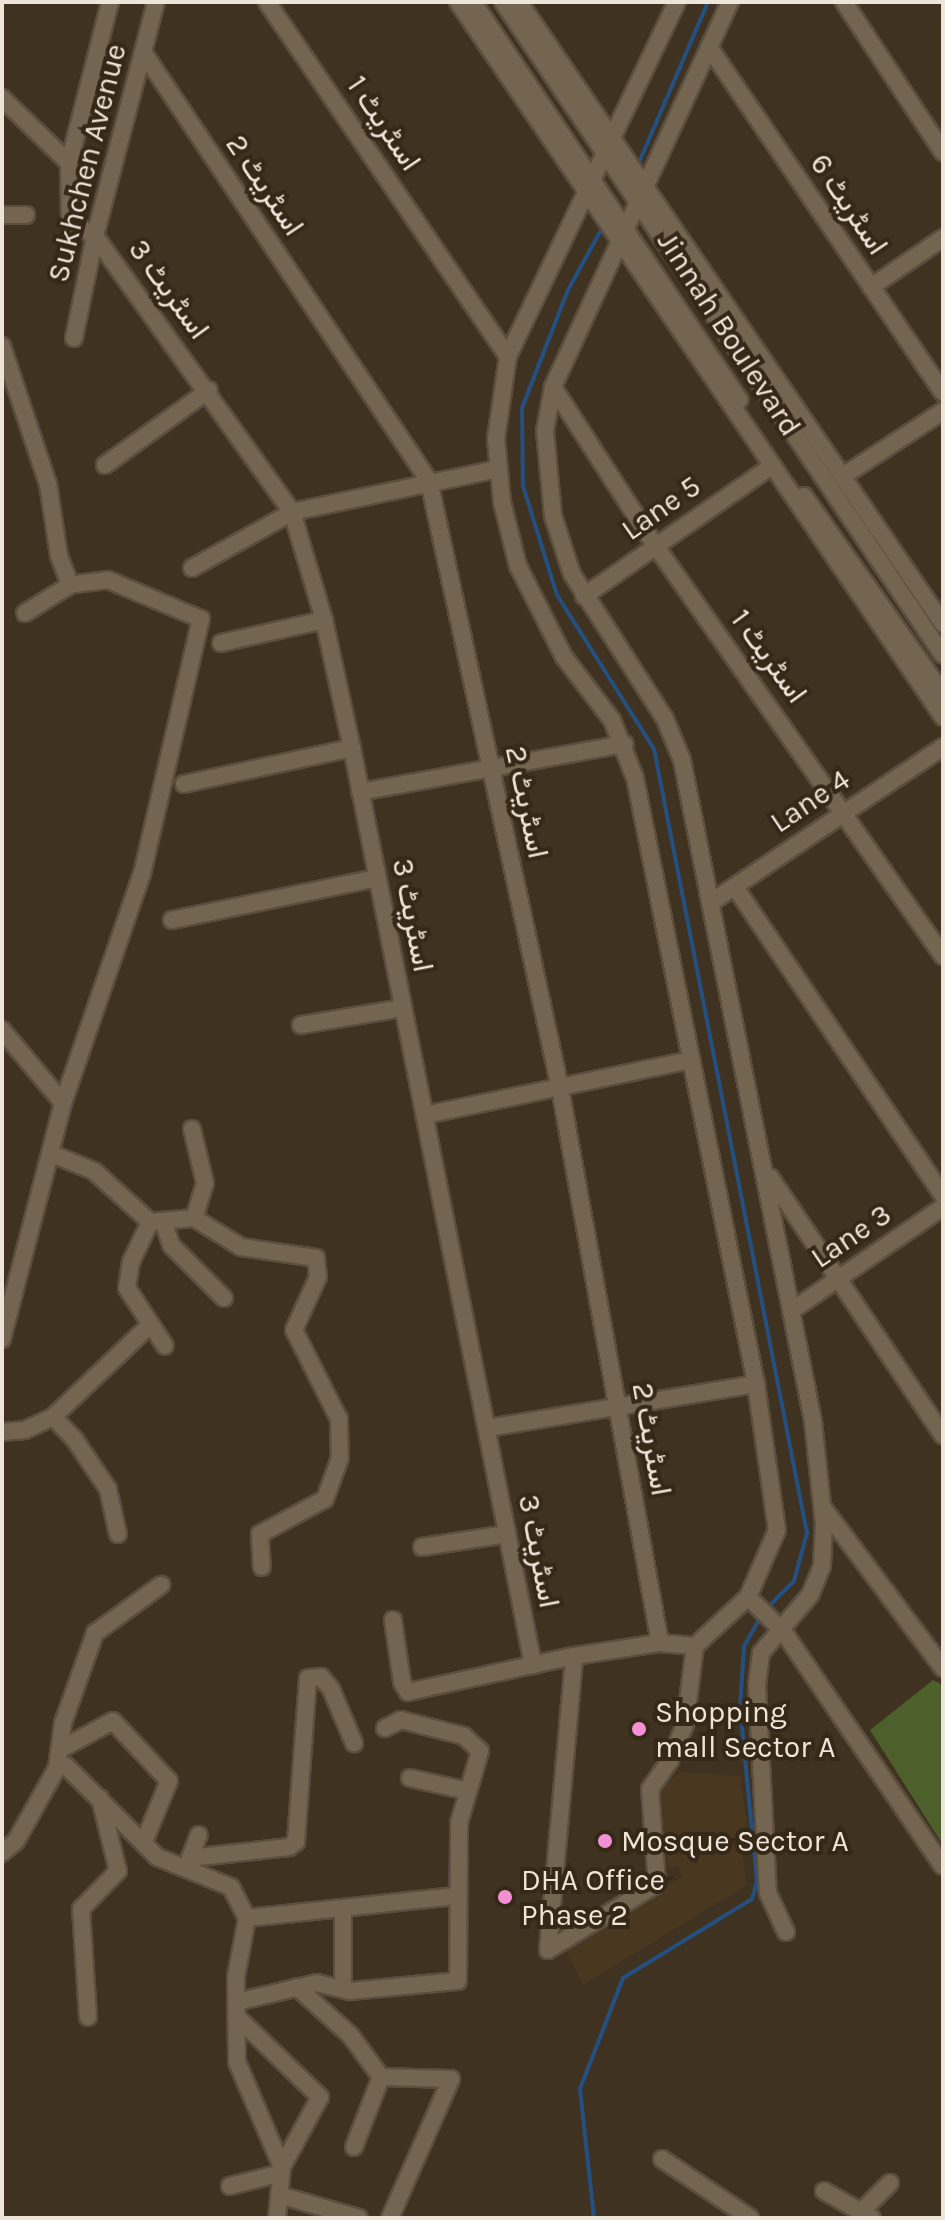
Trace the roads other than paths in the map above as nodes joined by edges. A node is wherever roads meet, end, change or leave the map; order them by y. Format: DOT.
graph roads {
  1 [pos="110,2"];
  2 [pos="156,2"];
  3 [pos="267,2"];
  4 [pos="458,2"];
  5 [pos="473,2"];
  6 [pos="503,2"];
  7 [pos="519,2"];
  8 [pos="677,2"];
  9 [pos="730,2"];
  10 [pos="844,2"];
  11 [pos="709,47"];
  12 [pos="143,52"];
  13 [pos="2,98"];
  14 [pos="610,146"];
  15 [pos="943,152"];
  16 [pos="69,163"];
  17 [pos="590,187"];
  18 [pos="641,192"];
  19 [pos="2,215"];
  20 [pos="26,215"];
  21 [pos="620,232"];
  22 [pos="95,236"];
  23 [pos="943,238"];
  24 [pos="871,287"];
  25 [pos="74,338"];
  26 [pos="2,346"];
  27 [pos="508,356"];
  28 [pos="553,387"];
  29 [pos="209,390"];
  30 [pos="943,392"];
  31 [pos="943,411"];
  32 [pos="105,465"];
  33 [pos="770,467"];
  34 [pos="498,469"];
  35 [pos="843,476"];
  36 [pos="429,481"];
  37 [pos="292,512"];
  38 [pos="655,545"];
  39 [pos="899,560"];
  40 [pos="192,568"];
  41 [pos="884,569"];
  42 [pos="70,585"];
  43 [pos="860,586"];
  44 [pos="584,596"];
  45 [pos="25,613"];
  46 [pos="324,620"];
  47 [pos="943,624"];
  48 [pos="221,643"];
  49 [pos="943,655"];
  50 [pos="943,694"];
  51 [pos="943,717"];
  52 [pos="625,744"];
  53 [pos="943,747"];
  54 [pos="352,748"];
  55 [pos="491,768"];
  56 [pos="184,784"];
  57 [pos="360,792"];
  58 [pos="844,810"];
  59 [pos="377,878"];
  60 [pos="735,887"];
  61 [pos="710,903"];
  62 [pos="172,920"];
  63 [pos="943,956"];
  64 [pos="403,1008"];
  65 [pos="301,1025"];
  66 [pos="2,1031"];
  67 [pos="691,1060"];
  68 [pos="560,1088"];
  69 [pos="63,1103"];
  70 [pos="425,1115"];
  71 [pos="192,1129"];
  72 [pos="52,1154"];
  73 [pos="765,1170"];
  74 [pos="943,1195"];
  75 [pos="943,1207"];
  76 [pos="194,1218"];
  77 [pos="157,1223"];
  78 [pos="838,1279"];
  79 [pos="224,1298"];
  80 [pos="791,1311"];
  81 [pos="149,1326"];
  82 [pos="2,1339"];
  83 [pos="165,1346"];
  84 [pos="756,1384"];
  85 [pos="618,1406"];
  86 [pos="53,1417"];
  87 [pos="487,1428"];
  88 [pos="2,1432"];
  89 [pos="943,1435"];
  90 [pos="822,1507"];
  91 [pos="118,1534"];
  92 [pos="507,1534"];
  93 [pos="422,1547"];
  94 [pos="262,1567"];
  95 [pos="161,1585"];
  96 [pos="751,1600"];
  97 [pos="393,1620"];
  98 [pos="778,1626"];
  99 [pos="660,1643"];
  100 [pos="695,1646"];
  101 [pos="574,1656"];
  102 [pos="533,1665"];
  103 [pos="943,1668"];
  104 [pos="385,1728"];
  105 [pos="354,1743"];
  106 [pos="59,1750"];
  107 [pos="57,1768"];
  108 [pos="410,1778"];
  109 [pos="468,1791"];
  110 [pos="100,1797"];
  111 [pos="199,1835"];
  112 [pos="144,1842"];
  113 [pos="2,1853"];
  114 [pos="188,1863"];
  115 [pos="943,1866"];
  116 [pos="456,1896"];
  117 [pos="343,1909"];
  118 [pos="247,1918"];
  119 [pos="786,1932"];
  120 [pos="297,1987"];
  121 [pos="343,1988"];
  122 [pos="236,2009"];
  123 [pos="88,2017"];
  124 [pos="381,2077"];
  125 [pos="354,2147"];
  126 [pos="662,2159"];
  127 [pos="282,2170"];
  128 [pos="890,2183"];
  129 [pos="230,2186"];
  130 [pos="824,2191"];
  131 [pos="279,2195"];
  132 [pos="866,2215"];
  133 [pos="277,2218"];
  134 [pos="359,2218"];
  135 [pos="390,2218"];
  136 [pos="750,2218"];
  1 -- 16 [label="street, Sukhchen Avenue"];
  2 -- 12 [label="street, Sukhchen Avenue"];
  3 -- 27 [label="street, اسٹریٹ 1"];
  4 -- 17 [label="street"];
  5 -- 17 [label="street, Jinnah Boulevard"];
  6 -- 14 [label="street, Jinnah Boulevard"];
  7 -- 14 [label="street"];
  8 -- 14 [label="street"];
  9 -- 11 [label="street"];
  10 -- 15 [label="street"];
  11 -- 18 [label="street"];
  11 -- 24 [label="street, اسٹریٹ 6"];
  12 -- 22 [label="street, Sukhchen Avenue"];
  12 -- 36 [label="street, اسٹریٹ 2"];
  13 -- 16 [label="street"];
  14 -- 17 [label="street"];
  14 -- 18 [label="street, Jinnah Boulevard"];
  16 -- 22 [label="street, Sukhchen Avenue"];
  17 -- 21 [label="street, Jinnah Boulevard"];
  17 -- 27 [label="street"];
  18 -- 21 [label="street"];
  18 -- 35 [label="street"];
  18 -- 41 [label="street, Jinnah Boulevard"];
  19 -- 20 [label="street"];
  21 -- 28 [label="street"];
  21 -- 33 [label="street"];
  21 -- 43 [label="street, Jinnah Boulevard"];
  22 -- 25 [label="street, Sukhchen Avenue"];
  22 -- 29 [label="street, اسٹریٹ 3"];
  23 -- 24 [label="street"];
  24 -- 30 [label="street, اسٹریٹ 6"];
  26 -- 42 [label="street"];
  27 -- 34 [label="street"];
  28 -- 38 [label="street, اسٹریٹ 1"];
  28 -- 44 [label="street"];
  29 -- 32 [label="street"];
  29 -- 37 [label="street, اسٹریٹ 3"];
  31 -- 35 [label="street"];
  33 -- 38 [label="street, Lane 5"];
  33 -- 43 [label="street"];
  34 -- 36 [label="street"];
  34 -- 52 [label="street"];
  35 -- 39 [label="street"];
  36 -- 37 [label="street"];
  36 -- 55 [label="street, اسٹریٹ 2"];
  37 -- 40 [label="street"];
  37 -- 46 [label="street, اسٹریٹ 3"];
  38 -- 44 [label="street, Lane 5"];
  38 -- 58 [label="street, اسٹریٹ 1"];
  39 -- 41 [label="street"];
  39 -- 47 [label="street"];
  41 -- 49 [label="street, Jinnah Boulevard"];
  42 -- 45 [label="street"];
  42 -- 69 [label="street"];
  43 -- 50 [label="street, Jinnah Boulevard"];
  43 -- 51 [label="street"];
  44 -- 61 [label="street"];
  46 -- 48 [label="street"];
  46 -- 54 [label="street, اسٹریٹ 3"];
  52 -- 55 [label="street"];
  52 -- 67 [label="street"];
  53 -- 58 [label="street, Lane 4"];
  54 -- 56 [label="street"];
  54 -- 57 [label="street, اسٹریٹ 3"];
  55 -- 57 [label="street"];
  55 -- 68 [label="street, اسٹریٹ 2"];
  57 -- 59 [label="street, اسٹریٹ 3"];
  58 -- 60 [label="street, Lane 4"];
  58 -- 63 [label="street, اسٹریٹ 1"];
  59 -- 62 [label="street"];
  59 -- 64 [label="street, اسٹریٹ 3"];
  60 -- 61 [label="street, Lane 4"];
  60 -- 74 [label="street"];
  61 -- 73 [label="street"];
  64 -- 65 [label="street"];
  64 -- 70 [label="street, اسٹریٹ 3"];
  66 -- 69 [label="street"];
  67 -- 68 [label="street"];
  67 -- 84 [label="street"];
  68 -- 70 [label="street"];
  68 -- 85 [label="street, اسٹریٹ 2"];
  69 -- 72 [label="street"];
  70 -- 87 [label="street, اسٹریٹ 3"];
  71 -- 76 [label="street"];
  72 -- 77 [label="street"];
  72 -- 82 [label="street"];
  73 -- 78 [label="street"];
  73 -- 80 [label="street"];
  75 -- 78 [label="street, Lane 3"];
  76 -- 77 [label="street"];
  76 -- 94 [label="street"];
  77 -- 79 [label="street"];
  77 -- 81 [label="street"];
  78 -- 80 [label="street, Lane 3"];
  78 -- 89 [label="street"];
  80 -- 90 [label="street"];
  81 -- 83 [label="street"];
  81 -- 86 [label="street"];
  84 -- 85 [label="street"];
  84 -- 96 [label="street"];
  85 -- 87 [label="street"];
  85 -- 99 [label="street, اسٹریٹ 2"];
  86 -- 88 [label="street"];
  86 -- 91 [label="street"];
  87 -- 92 [label="street, اسٹریٹ 3"];
  90 -- 98 [label="street"];
  90 -- 103 [label="street"];
  92 -- 93 [label="street"];
  92 -- 102 [label="street, اسٹریٹ 3"];
  95 -- 106 [label="street"];
  96 -- 98 [label="street"];
  96 -- 100 [label="street"];
  97 -- 102 [label="street"];
  98 -- 115 [label="street"];
  98 -- 119 [label="street"];
  99 -- 100 [label="street"];
  99 -- 101 [label="street"];
  100 -- 101 [label="street"];
  101 -- 102 [label="street"];
  104 -- 109 [label="street"];
  105 -- 114 [label="street"];
  106 -- 107 [label="street"];
  106 -- 112 [label="street"];
  107 -- 110 [label="street"];
  107 -- 113 [label="street"];
  108 -- 109 [label="street"];
  109 -- 116 [label="street"];
  110 -- 112 [label="street"];
  110 -- 123 [label="street"];
  111 -- 114 [label="street"];
  112 -- 114 [label="street"];
  114 -- 118 [label="street"];
  116 -- 117 [label="street"];
  116 -- 121 [label="street"];
  117 -- 118 [label="street"];
  117 -- 121 [label="street"];
  118 -- 122 [label="street"];
  120 -- 121 [label="street"];
  120 -- 122 [label="street"];
  120 -- 124 [label="street"];
  122 -- 127 [label="street"];
  122 -- 127 [label="street"];
  124 -- 125 [label="street"];
  124 -- 135 [label="street"];
  126 -- 136 [label="street"];
  127 -- 129 [label="street"];
  127 -- 131 [label="street"];
  128 -- 132 [label="street"];
  130 -- 132 [label="street"];
  131 -- 133 [label="street"];
  131 -- 134 [label="street"];
}
